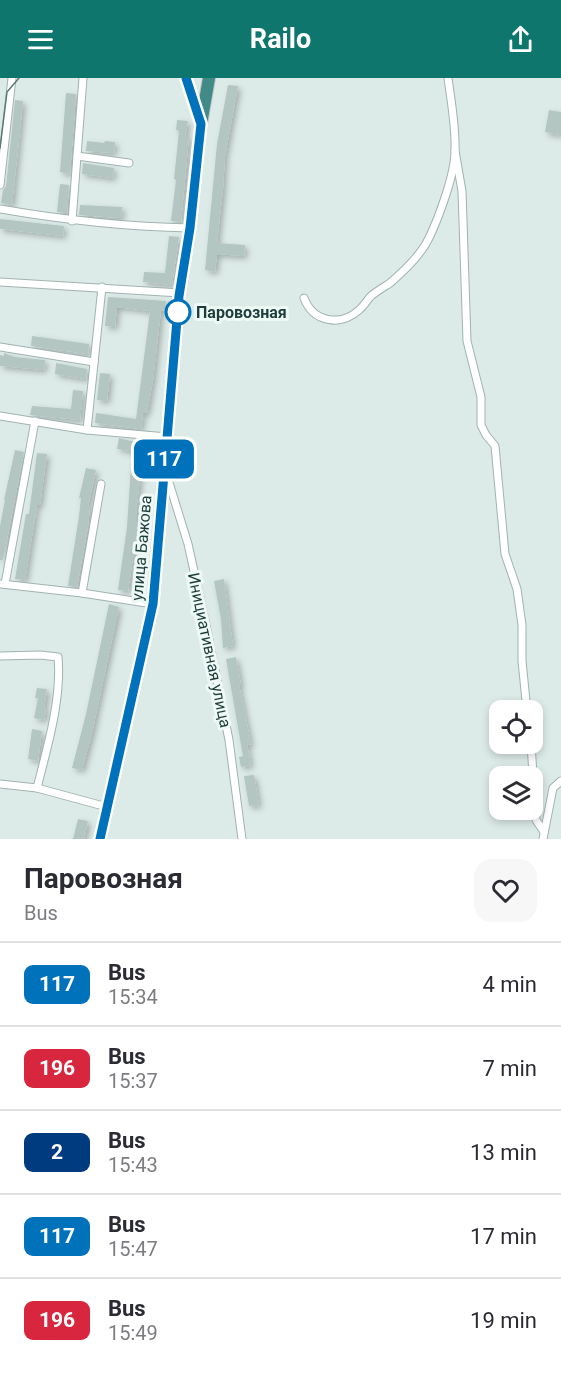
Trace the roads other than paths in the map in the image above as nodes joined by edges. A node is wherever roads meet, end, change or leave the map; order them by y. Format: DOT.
graph roads {
  1 [pos="12,78"];
  2 [pos="83,78"];
  3 [pos="200,78"];
  4 [pos="209,78"];
  5 [pos="448,78"];
  6 [pos="185,80"];
  7 [pos="201,124"];
  8 [pos="455,151"];
  9 [pos="77,156"];
  10 [pos="129,163"];
  11 [pos="0,184"];
  12 [pos="0,209"];
  13 [pos="72,221"];
  14 [pos="190,228"];
  15 [pos="0,282"];
  16 [pos="102,287"];
  17 [pos="180,292"];
  18 [pos="304,298"];
  19 [pos="0,347"];
  20 [pos="94,362"];
  21 [pos="0,416"];
  22 [pos="35,421"];
  23 [pos="87,430"];
  24 [pos="167,437"];
  25 [pos="164,465"];
  26 [pos="100,484"];
  27 [pos="2,584"];
  28 [pos="82,593"];
  29 [pos="153,604"];
  30 [pos="0,656"];
  31 [pos="526,700"];
  32 [pos="532,754"];
  33 [pos="561,782"];
  34 [pos="0,784"];
  35 [pos="37,788"];
  36 [pos="107,807"];
  37 [pos="544,836"];
  38 [pos="100,839"];
  39 [pos="242,839"];
  1 -- 11 [label="street"];
  2 -- 9 [label="street"];
  3 -- 7 [label="highway"];
  4 -- 7 [label="highway"];
  5 -- 8 [label="street"];
  6 -- 7 [label="main road, улица Бажова"];
  7 -- 14 [label="highway, улица Бажова"];
  8 -- 18 [label="street"];
  8 -- 31 [label="street"];
  9 -- 10 [label="street"];
  9 -- 13 [label="street"];
  12 -- 13 [label="street"];
  13 -- 14 [label="street"];
  14 -- 17 [label="highway, улица Бажова"];
  15 -- 16 [label="street"];
  16 -- 17 [label="street"];
  16 -- 20 [label="street"];
  17 -- 24 [label="highway, улица Бажова"];
  19 -- 20 [label="street"];
  20 -- 23 [label="street"];
  21 -- 22 [label="street"];
  22 -- 23 [label="street"];
  22 -- 27 [label="street"];
  23 -- 24 [label="street"];
  24 -- 25 [label="highway, улица Бажова"];
  25 -- 29 [label="highway, улица Бажова"];
  25 -- 39 [label="street, Инициативная улица"];
  26 -- 28 [label="street"];
  27 -- 28 [label="street"];
  28 -- 29 [label="street"];
  29 -- 36 [label="highway, улица Бажова"];
  30 -- 35 [label="street"];
  32 -- 37 [label="street"];
  33 -- 37 [label="street"];
  34 -- 35 [label="street"];
  35 -- 36 [label="street"];
  36 -- 38 [label="highway, улица Бажова"];
}
